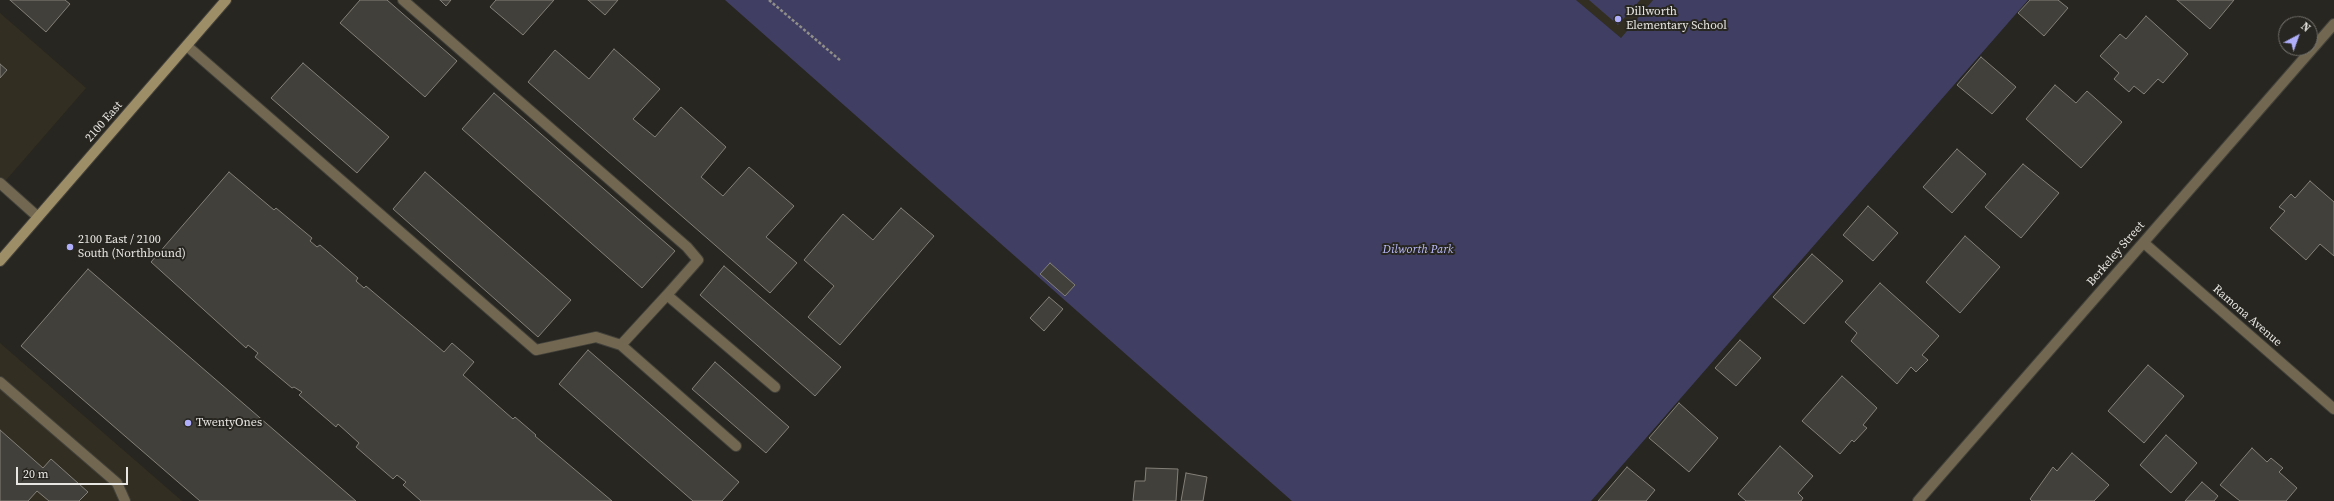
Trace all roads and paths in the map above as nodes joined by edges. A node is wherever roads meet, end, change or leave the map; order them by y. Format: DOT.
graph roads {
  1 [pos="226,0"];
  2 [pos="403,0"];
  3 [pos="769,0"];
  4 [pos="2334,24"];
  5 [pos="187,46"];
  6 [pos="841,61"];
  7 [pos="0,183"];
  8 [pos="38,217"];
  9 [pos="2144,243"];
  10 [pos="0,261"];
  11 [pos="667,294"];
  12 [pos="621,345"];
  13 [pos="0,382"];
  14 [pos="775,387"];
  15 [pos="2334,409"];
  16 [pos="736,446"];
  17 [pos="125,501"];
  18 [pos="1918,501"];
  1 -- 5 [label="street, 2100 East"];
  2 -- 11 [label="street"];
  3 -- 6 [label="path"];
  4 -- 9 [label="street, Berkeley Street"];
  5 -- 8 [label="street, 2100 East"];
  5 -- 12 [label="street"];
  7 -- 8 [label="street"];
  8 -- 10 [label="street, 2100 East"];
  9 -- 15 [label="street, Ramona Avenue"];
  9 -- 18 [label="street, Berkeley Street"];
  11 -- 12 [label="street"];
  11 -- 14 [label="street"];
  12 -- 16 [label="street"];
  13 -- 17 [label="street"];
}
